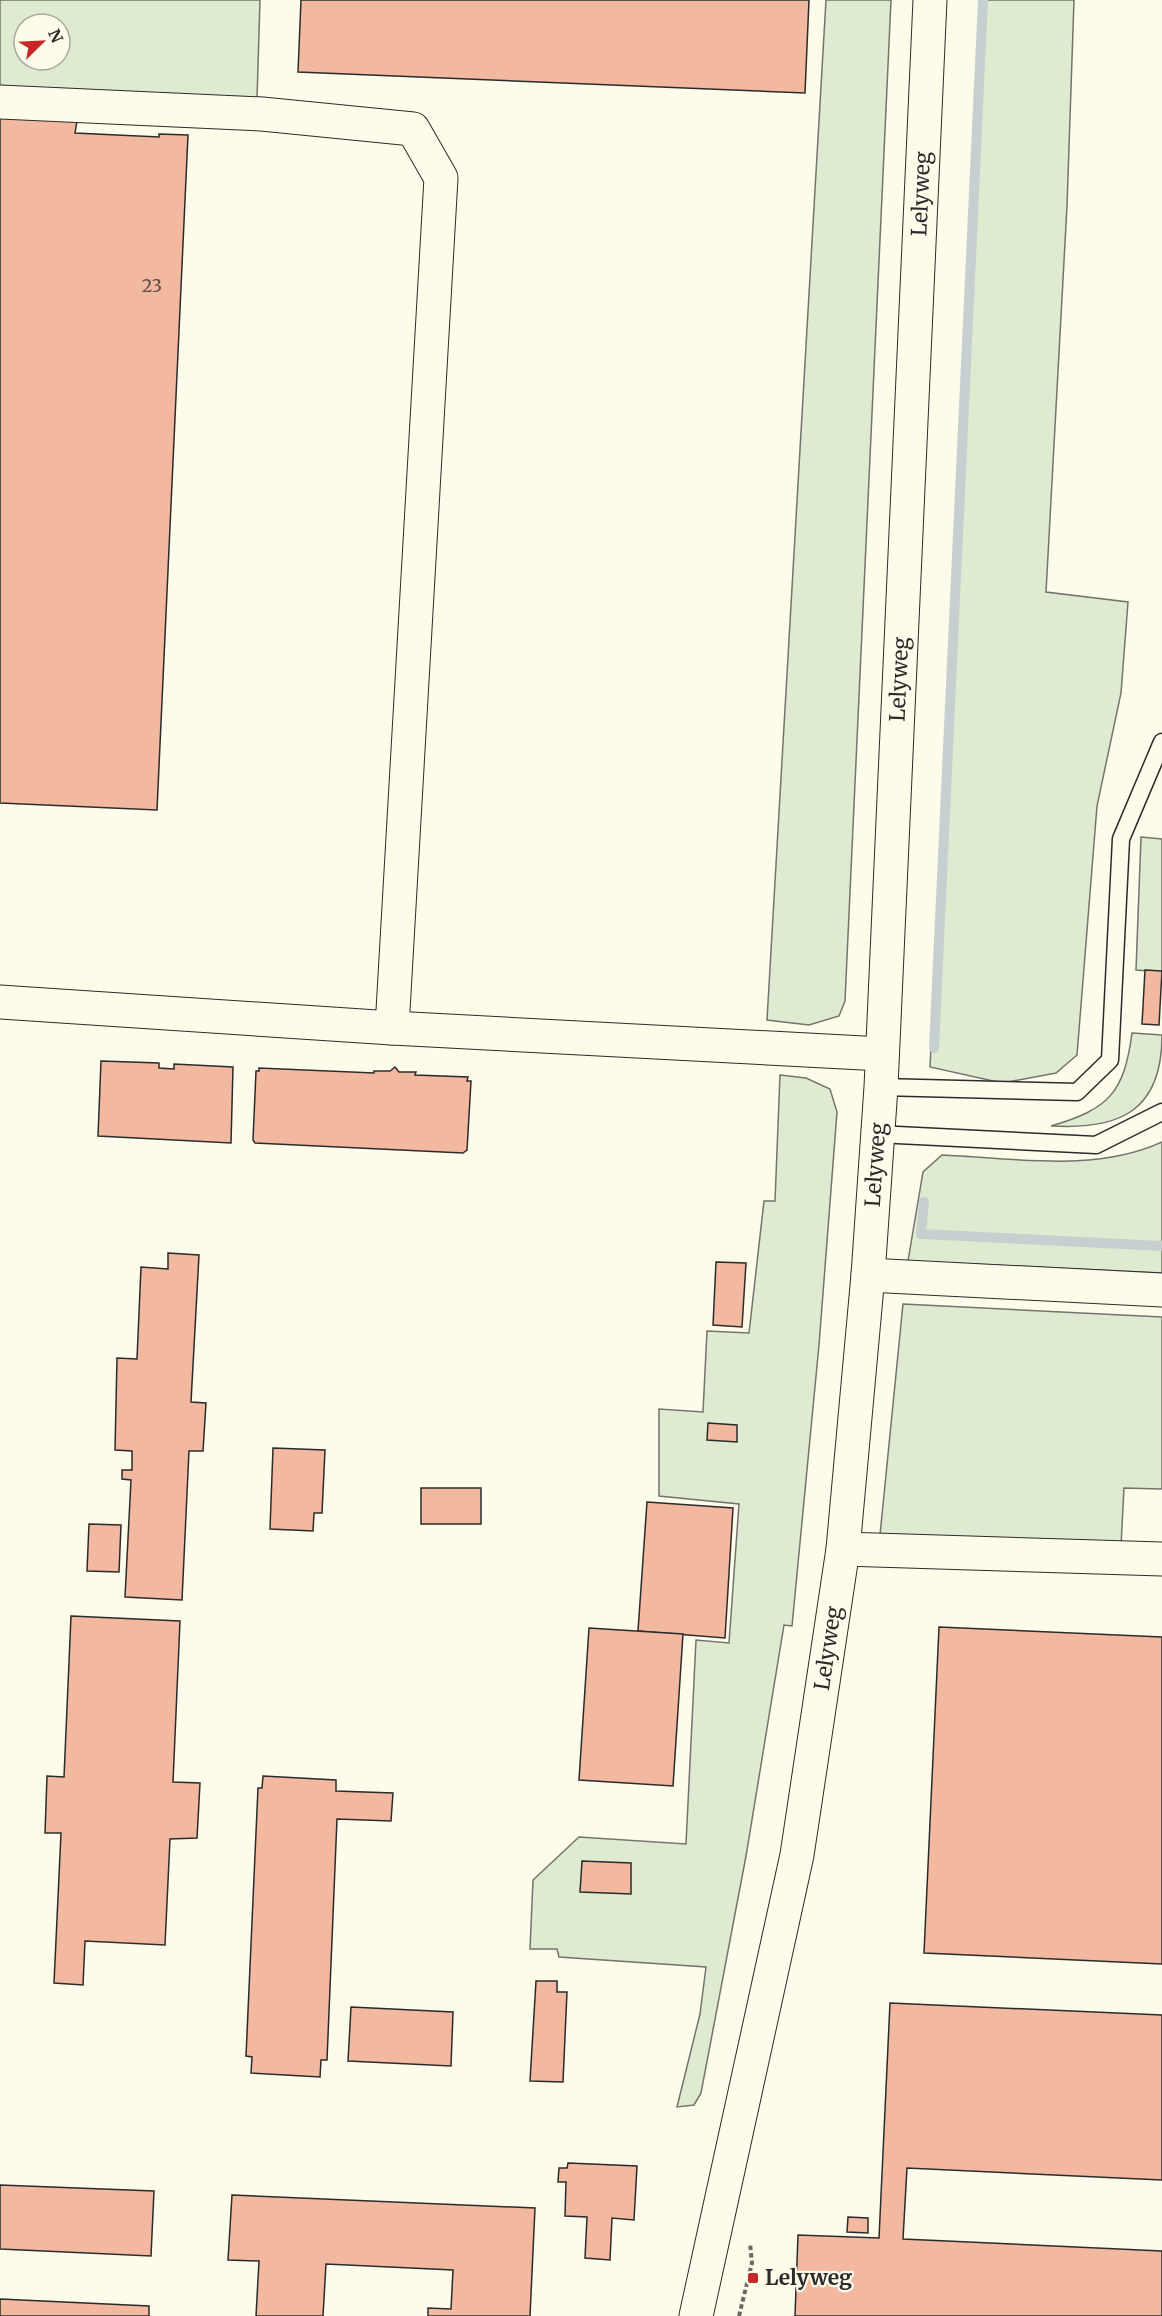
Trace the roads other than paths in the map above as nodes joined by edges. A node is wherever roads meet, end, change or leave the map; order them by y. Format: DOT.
graph roads {
  1 [pos="930,0"];
  2 [pos="0,102"];
  3 [pos="1162,742"];
  4 [pos="0,1002"];
  5 [pos="392,1028"];
  6 [pos="882,1054"];
  7 [pos="881,1087"];
  8 [pos="1162,1112"];
  9 [pos="877,1134"];
  10 [pos="868,1275"];
  11 [pos="1162,1290"];
  12 [pos="843,1549"];
  13 [pos="1162,1559"];
  14 [pos="696,2316"];
  1 -- 6 [label="street, Lelyweg"];
  2 -- 5 [label="street"];
  3 -- 7 [label="lane"];
  4 -- 5 [label="street"];
  5 -- 6 [label="street"];
  6 -- 7 [label="street, Lelyweg"];
  7 -- 9 [label="street, Lelyweg"];
  8 -- 9 [label="lane"];
  9 -- 10 [label="street, Lelyweg"];
  10 -- 11 [label="street"];
  10 -- 12 [label="street, Lelyweg"];
  12 -- 13 [label="street"];
  12 -- 14 [label="street, Lelyweg"];
}
